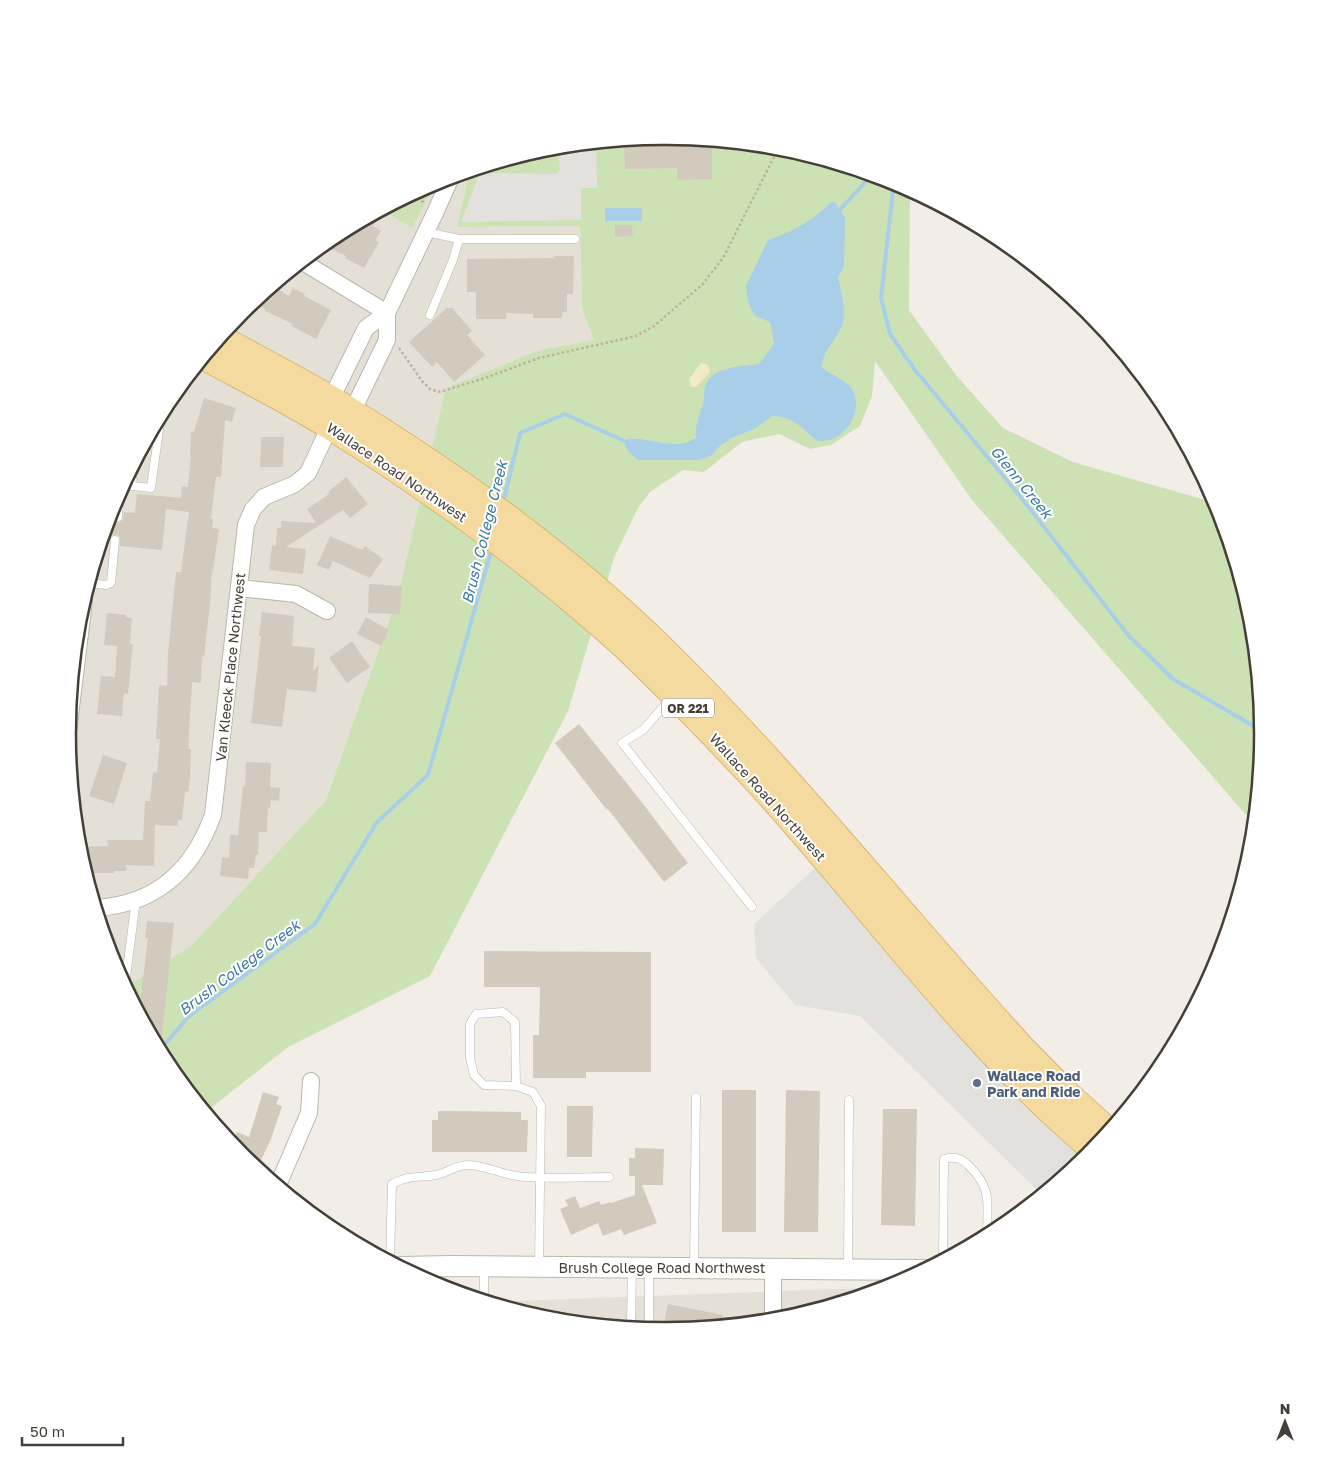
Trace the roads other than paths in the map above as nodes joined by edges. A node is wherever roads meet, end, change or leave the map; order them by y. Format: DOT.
graph roads {
  1 [pos="446,188"];
  2 [pos="426,232"];
  3 [pos="575,239"];
  4 [pos="459,240"];
  5 [pos="308,265"];
  6 [pos="387,313"];
  7 [pos="430,315"];
  8 [pos="226,341"];
  9 [pos="210,360"];
  10 [pos="341,406"];
  11 [pos="330,426"];
  12 [pos="159,433"];
  13 [pos="131,486"];
  14 [pos="116,540"];
  15 [pos="95,584"];
  16 [pos="239,588"];
  17 [pos="327,611"];
  18 [pos="674,694"];
  19 [pos="132,901"];
  20 [pos="102,907"];
  21 [pos="752,907"];
  22 [pos="126,970"];
  23 [pos="310,1081"];
  24 [pos="516,1086"];
  25 [pos="696,1098"];
  26 [pos="849,1100"];
  27 [pos="1103,1127"];
  28 [pos="1087,1143"];
  29 [pos="609,1176"];
  30 [pos="540,1178"];
  31 [pos="281,1179"];
  32 [pos="987,1226"];
  33 [pos="943,1252"];
  34 [pos="390,1254"];
  35 [pos="484,1266"];
  36 [pos="539,1266"];
  37 [pos="416,1267"];
  38 [pos="640,1267"];
  39 [pos="694,1268"];
  40 [pos="773,1268"];
  41 [pos="848,1269"];
  42 [pos="907,1270"];
  43 [pos="484,1293"];
  44 [pos="773,1312"];
  45 [pos="632,1321"];
  46 [pos="648,1322"];
  1 -- 2 [label="street"];
  2 -- 4 [label="lane"];
  2 -- 6 [label="street"];
  3 -- 4 [label="lane"];
  4 -- 7 [label="lane"];
  5 -- 6 [label="street"];
  6 -- 10 [label="street"];
  6 -- 10 [label="street"];
  8 -- 10 [label="main road, Wallace Road Northwest / OR 221"];
  9 -- 11 [label="main road, Wallace Road Northwest / OR 221"];
  10 -- 11 [label="street"];
  10 -- 27 [label="main road, Wallace Road Northwest / OR 221"];
  11 -- 16 [label="street, Van Kleeck Place Northwest"];
  11 -- 18 [label="main road, Wallace Road Northwest / OR 221"];
  12 -- 13 [label="lane"];
  14 -- 15 [label="lane"];
  16 -- 17 [label="street"];
  16 -- 19 [label="street, Van Kleeck Place Northwest"];
  18 -- 21 [label="lane"];
  18 -- 28 [label="main road, Wallace Road Northwest / OR 221"];
  19 -- 20 [label="street, Van Kleeck Place Northwest"];
  19 -- 22 [label="lane"];
  23 -- 31 [label="street"];
  24 -- 24 [label="lane"];
  24 -- 30 [label="lane"];
  25 -- 39 [label="lane"];
  26 -- 41 [label="lane"];
  29 -- 30 [label="lane"];
  30 -- 34 [label="lane"];
  30 -- 36 [label="lane"];
  32 -- 33 [label="lane"];
  35 -- 36 [label="street, Brush College Road Northwest"];
  35 -- 37 [label="street, Brush College Road Northwest"];
  35 -- 43 [label="lane"];
  36 -- 38 [label="street, Brush College Road Northwest"];
  38 -- 39 [label="street, Brush College Road Northwest"];
  38 -- 45 [label="lane"];
  38 -- 46 [label="lane"];
  39 -- 40 [label="street, Brush College Road Northwest"];
  40 -- 41 [label="street, Brush College Road Northwest"];
  40 -- 44 [label="street"];
  41 -- 42 [label="street, Brush College Road Northwest"];
}
